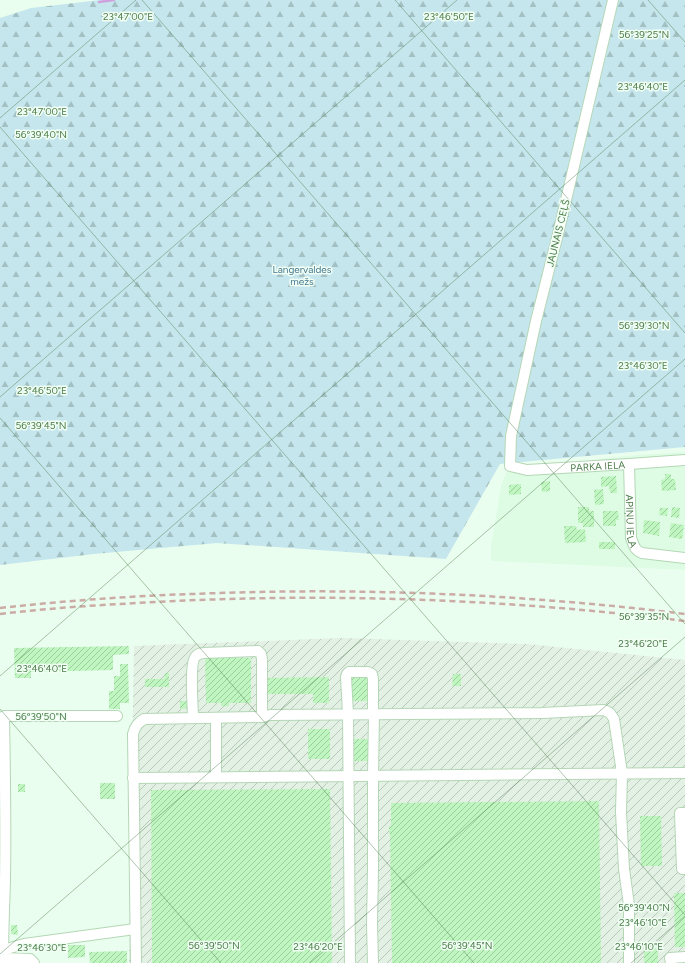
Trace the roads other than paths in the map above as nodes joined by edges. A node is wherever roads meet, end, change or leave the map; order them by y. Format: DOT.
graph roads {
  1 [pos="613,0"];
  2 [pos="685,460"];
  3 [pos="629,464"];
  4 [pos="510,466"];
  5 [pos="685,558"];
  6 [pos="348,714"];
  7 [pos="374,714"];
  8 [pos="117,716"];
  9 [pos="193,718"];
  10 [pos="216,718"];
  11 [pos="262,718"];
  12 [pos="685,772"];
  13 [pos="622,773"];
  14 [pos="348,776"];
  15 [pos="373,776"];
  16 [pos="216,777"];
  17 [pos="133,778"];
  18 [pos="685,813"];
  19 [pos="685,869"];
  20 [pos="135,929"];
  21 [pos="3,957"];
  22 [pos="685,957"];
  23 [pos="34,963"];
  24 [pos="136,963"];
  25 [pos="350,963"];
  26 [pos="373,963"];
  27 [pos="629,963"];
  28 [pos="670,963"];
  1 -- 4 [label="street, JAUNAIS CEĻŠ"];
  2 -- 3 [label="street, PARKA IELA"];
  3 -- 4 [label="street, PARKA IELA"];
  3 -- 5 [label="street, APIŅU IELA"];
  6 -- 7 [label="street"];
  6 -- 7 [label="street"];
  6 -- 11 [label="street"];
  6 -- 14 [label="street"];
  7 -- 13 [label="street"];
  7 -- 15 [label="street"];
  8 -- 21 [label="street"];
  9 -- 10 [label="street"];
  9 -- 11 [label="street"];
  9 -- 17 [label="street"];
  10 -- 11 [label="street"];
  10 -- 16 [label="street"];
  12 -- 13 [label="street"];
  13 -- 15 [label="street"];
  13 -- 27 [label="street"];
  14 -- 15 [label="street"];
  14 -- 16 [label="street"];
  14 -- 25 [label="street"];
  15 -- 26 [label="street"];
  16 -- 17 [label="street"];
  17 -- 20 [label="street"];
  18 -- 19 [label="street"];
  20 -- 21 [label="street"];
  20 -- 24 [label="street"];
  21 -- 23 [label="street"];
  22 -- 28 [label="street"];
}
